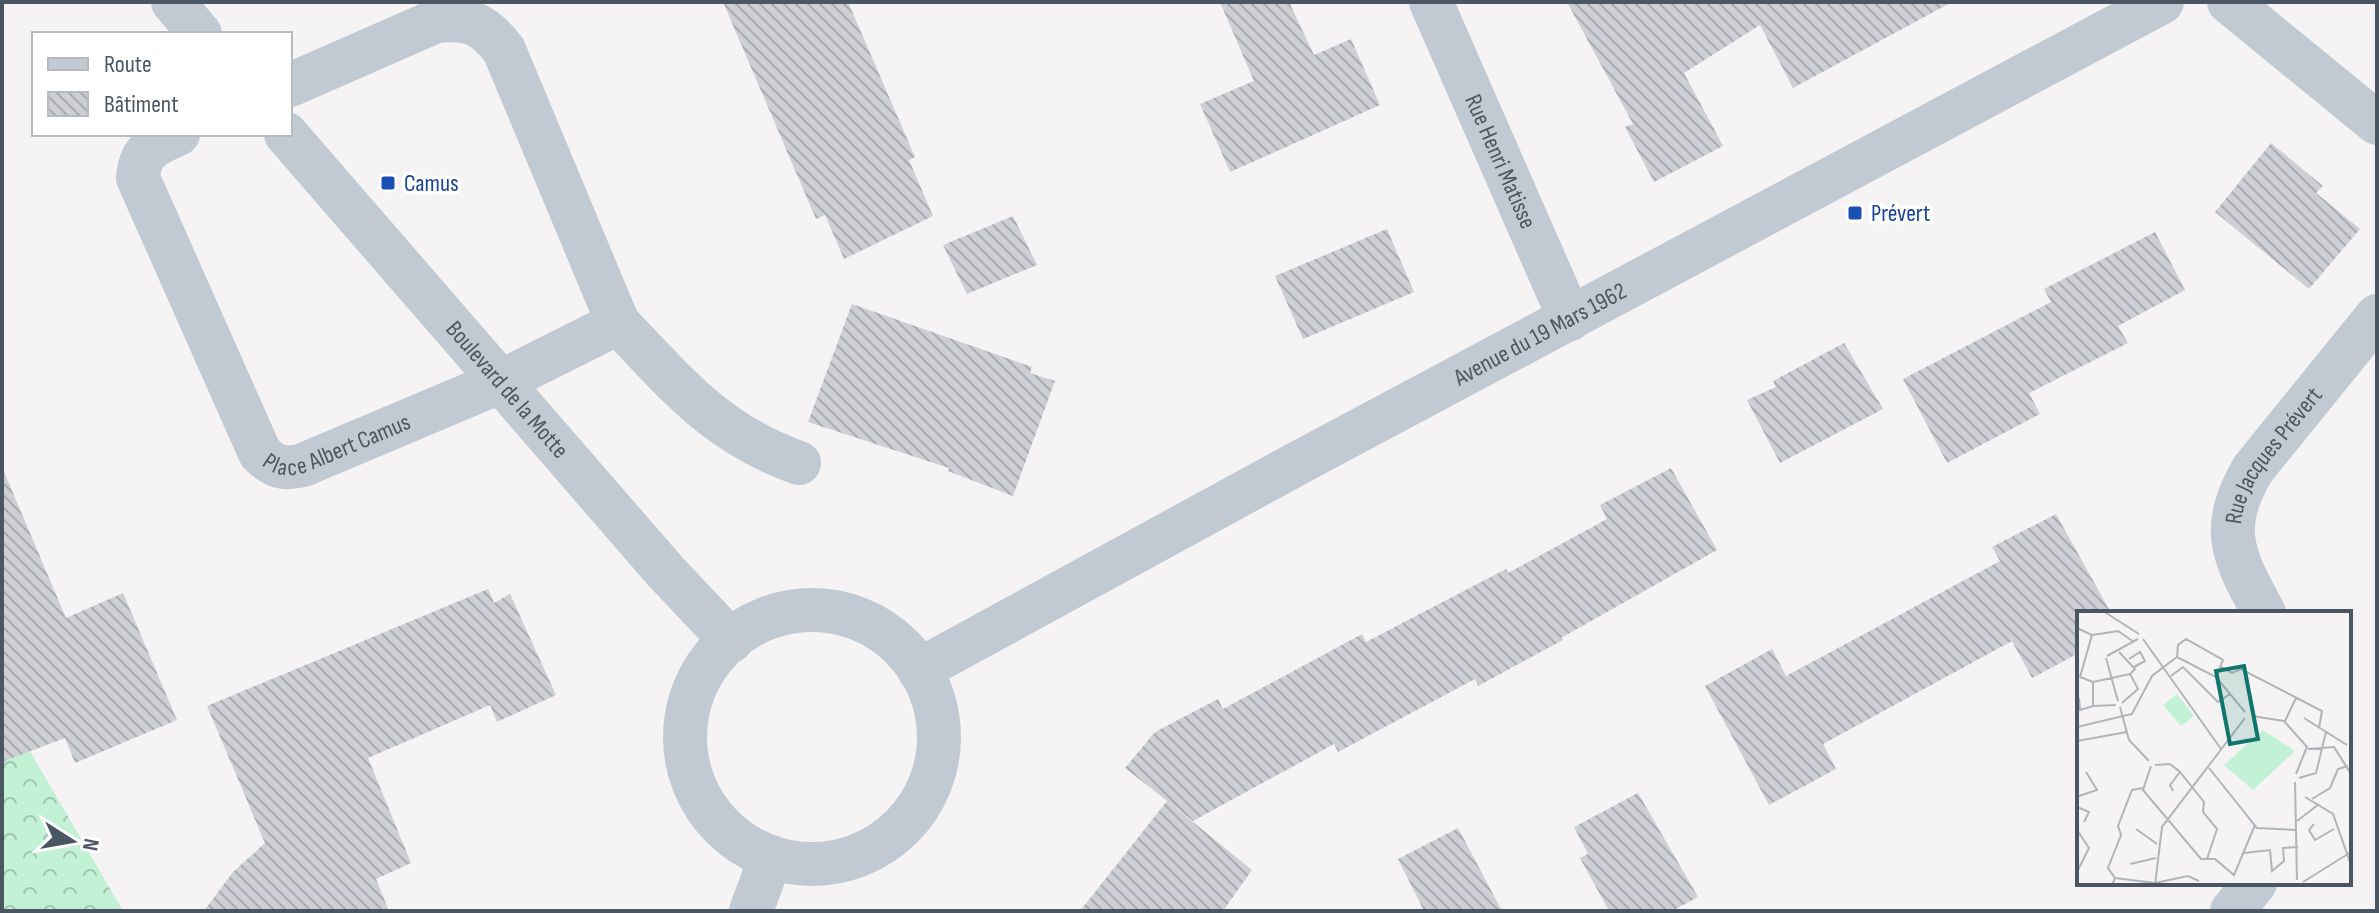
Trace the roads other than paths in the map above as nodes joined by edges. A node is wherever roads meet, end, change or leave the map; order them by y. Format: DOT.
graph roads {
  1 [pos="173,2"];
  2 [pos="1431,2"];
  3 [pos="2162,2"];
  4 [pos="2229,2"];
  5 [pos="198,32"];
  6 [pos="292,84"];
  7 [pos="2377,123"];
  8 [pos="174,136"];
  9 [pos="288,136"];
  10 [pos="2377,316"];
  11 [pos="1570,319"];
  12 [pos="618,323"];
  13 [pos="502,381"];
  14 [pos="799,463"];
  15 [pos="2263,611"];
  16 [pos="731,641"];
  17 [pos="919,670"];
  18 [pos="771,857"];
  19 [pos="2253,885"];
  20 [pos="751,911"];
  21 [pos="2232,911"];
  1 -- 5 [label="street"];
  2 -- 11 [label="street, Rue Henri Matisse"];
  3 -- 11 [label="street, Avenue du 19 Mars 1962"];
  4 -- 7 [label="street"];
  6 -- 12 [label="street"];
  8 -- 13 [label="street, Place Albert Camus"];
  9 -- 13 [label="street, Boulevard de la Motte"];
  10 -- 15 [label="street, Rue Jacques Prévert"];
  11 -- 17 [label="street, Avenue du 19 Mars 1962"];
  12 -- 13 [label="street, Place Albert Camus"];
  12 -- 14 [label="street"];
  13 -- 16 [label="street, Boulevard de la Motte"];
  16 -- 17 [label="street"];
  16 -- 18 [label="street"];
  17 -- 18 [label="street"];
  18 -- 20 [label="street"];
  19 -- 21 [label="street"];
}
